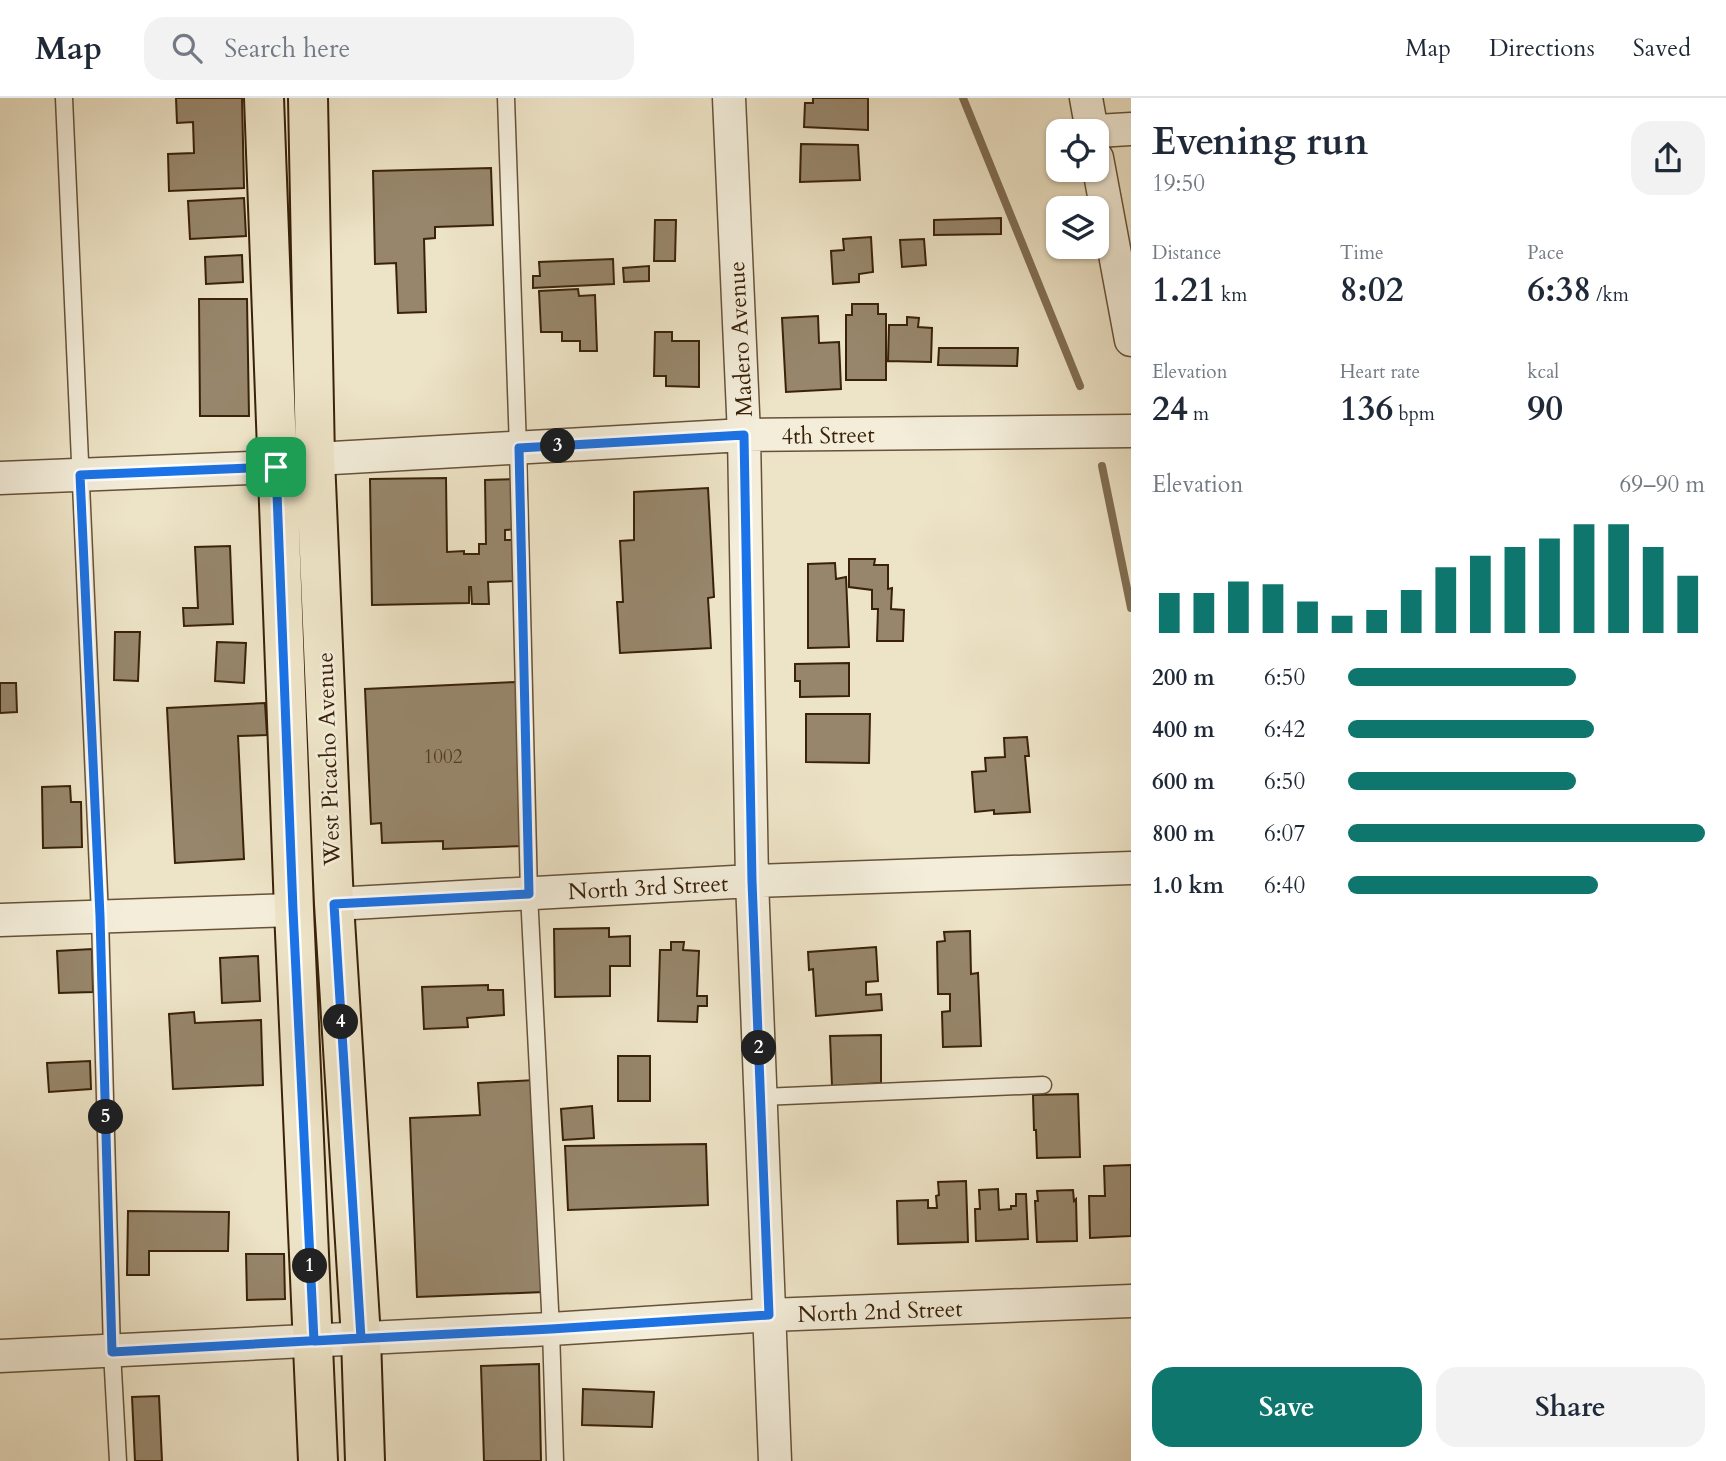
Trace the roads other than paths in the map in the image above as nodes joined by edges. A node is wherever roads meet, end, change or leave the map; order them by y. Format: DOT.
graph roads {
  1 [pos="64,98"];
  2 [pos="264,98"];
  3 [pos="308,98"];
  4 [pos="506,98"];
  5 [pos="729,98"];
  6 [pos="1086,98"];
  7 [pos="1092,119"];
  8 [pos="1131,129"];
  9 [pos="1109,130"];
  10 [pos="1101,182"];
  11 [pos="1131,340"];
  12 [pos="1131,431"];
  13 [pos="744,435"];
  14 [pos="519,448"];
  15 [pos="315,459"];
  16 [pos="276,467"];
  17 [pos="80,475"];
  18 [pos="0,478"];
  19 [pos="1131,868"];
  20 [pos="752,881"];
  21 [pos="529,894"];
  22 [pos="334,904"];
  23 [pos="293,910"];
  24 [pos="100,916"];
  25 [pos="0,920"];
  26 [pos="1043,1085"];
  27 [pos="761,1097"];
  28 [pos="1131,1301"];
  29 [pos="769,1315"];
  30 [pos="551,1329"];
  31 [pos="361,1338"];
  32 [pos="314,1341"];
  33 [pos="112,1352"];
  34 [pos="0,1356"];
  35 [pos="118,1461"];
  36 [pos="318,1461"];
  37 [pos="365,1461"];
  38 [pos="555,1461"];
  39 [pos="775,1461"];
  1 -- 17 [label="lane"];
  2 -- 16 [label="main road, West Picacho Avenue"];
  3 -- 15 [label="main road, West Picacho Avenue"];
  4 -- 14 [label="lane"];
  5 -- 13 [label="street, Madero Avenue"];
  6 -- 7 [label="street"];
  8 -- 9 [label="street"];
  10 -- 11 [label="street"];
  12 -- 13 [label="street, 4th Street"];
  13 -- 14 [label="street, 4th Street"];
  13 -- 20 [label="street, Madero Avenue"];
  14 -- 15 [label="street, 4th Street"];
  14 -- 21 [label="lane"];
  15 -- 22 [label="main road, West Picacho Avenue"];
  16 -- 17 [label="street"];
  16 -- 23 [label="main road, West Picacho Avenue"];
  17 -- 18 [label="street"];
  17 -- 24 [label="lane"];
  19 -- 20 [label="street, North 3rd Street"];
  20 -- 21 [label="street, North 3rd Street"];
  20 -- 27 [label="street, Madero Avenue"];
  21 -- 22 [label="street, North 3rd Street"];
  21 -- 30 [label="lane"];
  22 -- 31 [label="main road, West Picacho Avenue"];
  23 -- 24 [label="street"];
  23 -- 32 [label="main road, West Picacho Avenue"];
  24 -- 25 [label="street"];
  24 -- 33 [label="lane"];
  26 -- 27 [label="lane"];
  27 -- 29 [label="street, Madero Avenue"];
  28 -- 29 [label="street, North 2nd Street"];
  29 -- 30 [label="street, North 2nd Street"];
  29 -- 39 [label="street, Madero Avenue"];
  30 -- 31 [label="street, North 2nd Street"];
  30 -- 38 [label="lane"];
  31 -- 32 [label="street, North 2nd Street"];
  31 -- 37 [label="main road, West Picacho Avenue"];
  32 -- 33 [label="street, North 2nd Street"];
  32 -- 36 [label="main road, West Picacho Avenue"];
  33 -- 34 [label="street, North 2nd Street"];
  33 -- 35 [label="lane"];
}
